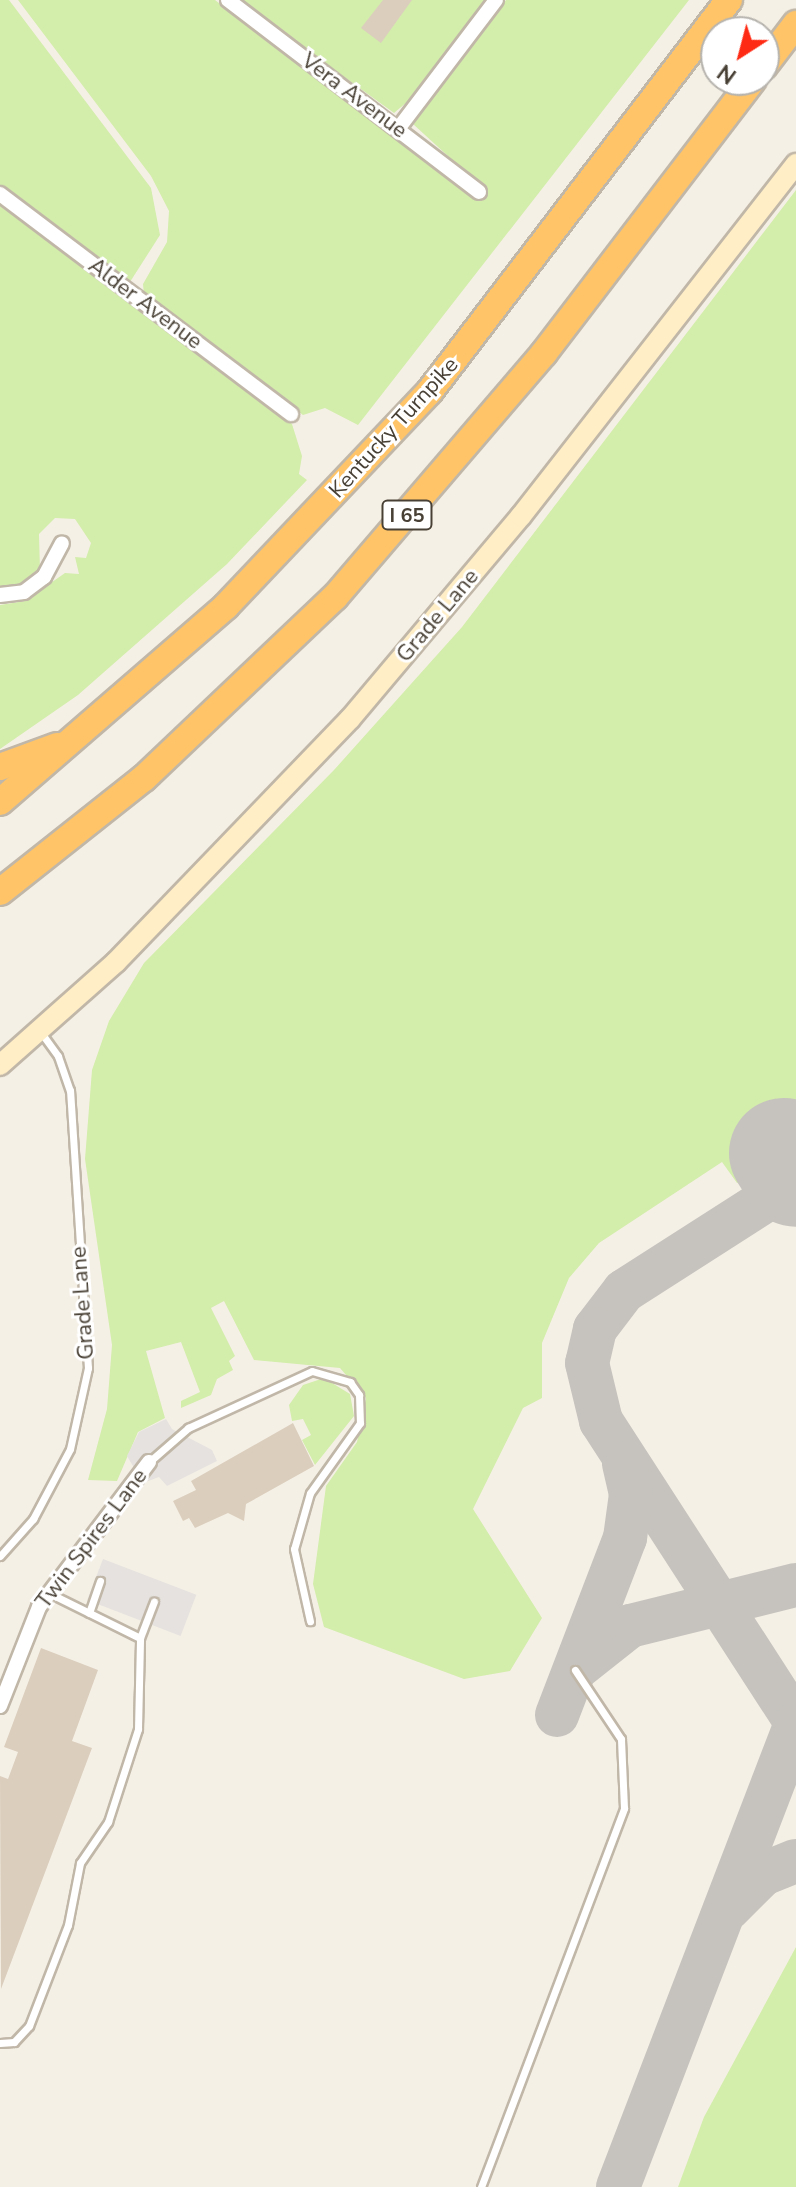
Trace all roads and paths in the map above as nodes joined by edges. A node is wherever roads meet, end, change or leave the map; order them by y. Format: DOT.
graph roads {
  1 [pos="228,0"];
  2 [pos="496,0"];
  3 [pos="729,0"];
  4 [pos="796,24"];
  5 [pos="780,45"];
  6 [pos="741,96"];
  7 [pos="398,129"];
  8 [pos="796,164"];
  9 [pos="479,192"];
  10 [pos="0,194"];
  11 [pos="291,414"];
  12 [pos="62,543"];
  13 [pos="0,595"];
  14 [pos="69,742"];
  15 [pos="0,767"];
  16 [pos="0,802"];
  17 [pos="0,892"];
  18 [pos="41,1033"];
  19 [pos="0,1065"];
  20 [pos="149,1462"];
  21 [pos="0,1556"];
  22 [pos="100,1581"];
  23 [pos="48,1592"];
  24 [pos="154,1602"];
  25 [pos="89,1613"];
  26 [pos="310,1621"];
  27 [pos="140,1638"];
  28 [pos="575,1670"];
  29 [pos="0,1706"];
  30 [pos="0,2043"];
  31 [pos="481,2187"];
  1 -- 7 [label="street, Vera Avenue"];
  2 -- 7 [label="street"];
  3 -- 14 [label="highway, Kentucky Turnpike"];
  4 -- 5 [label="highway"];
  6 -- 17 [label="highway, I 65"];
  7 -- 9 [label="street, Vera Avenue"];
  8 -- 18 [label="main road, Grade Lane"];
  10 -- 11 [label="street, Alder Avenue"];
  12 -- 13 [label="street"];
  14 -- 15 [label="highway"];
  14 -- 16 [label="highway, Kentucky Turnpike"];
  18 -- 19 [label="main road, Grade Lane"];
  18 -- 21 [label="lane, Grade Lane"];
  20 -- 23 [label="street, Twin Spires Lane"];
  20 -- 26 [label="lane"];
  22 -- 25 [label="lane"];
  23 -- 25 [label="lane"];
  23 -- 29 [label="street, Twin Spires Lane"];
  24 -- 27 [label="lane"];
  25 -- 27 [label="lane"];
  27 -- 30 [label="lane"];
  28 -- 31 [label="lane"];
}
